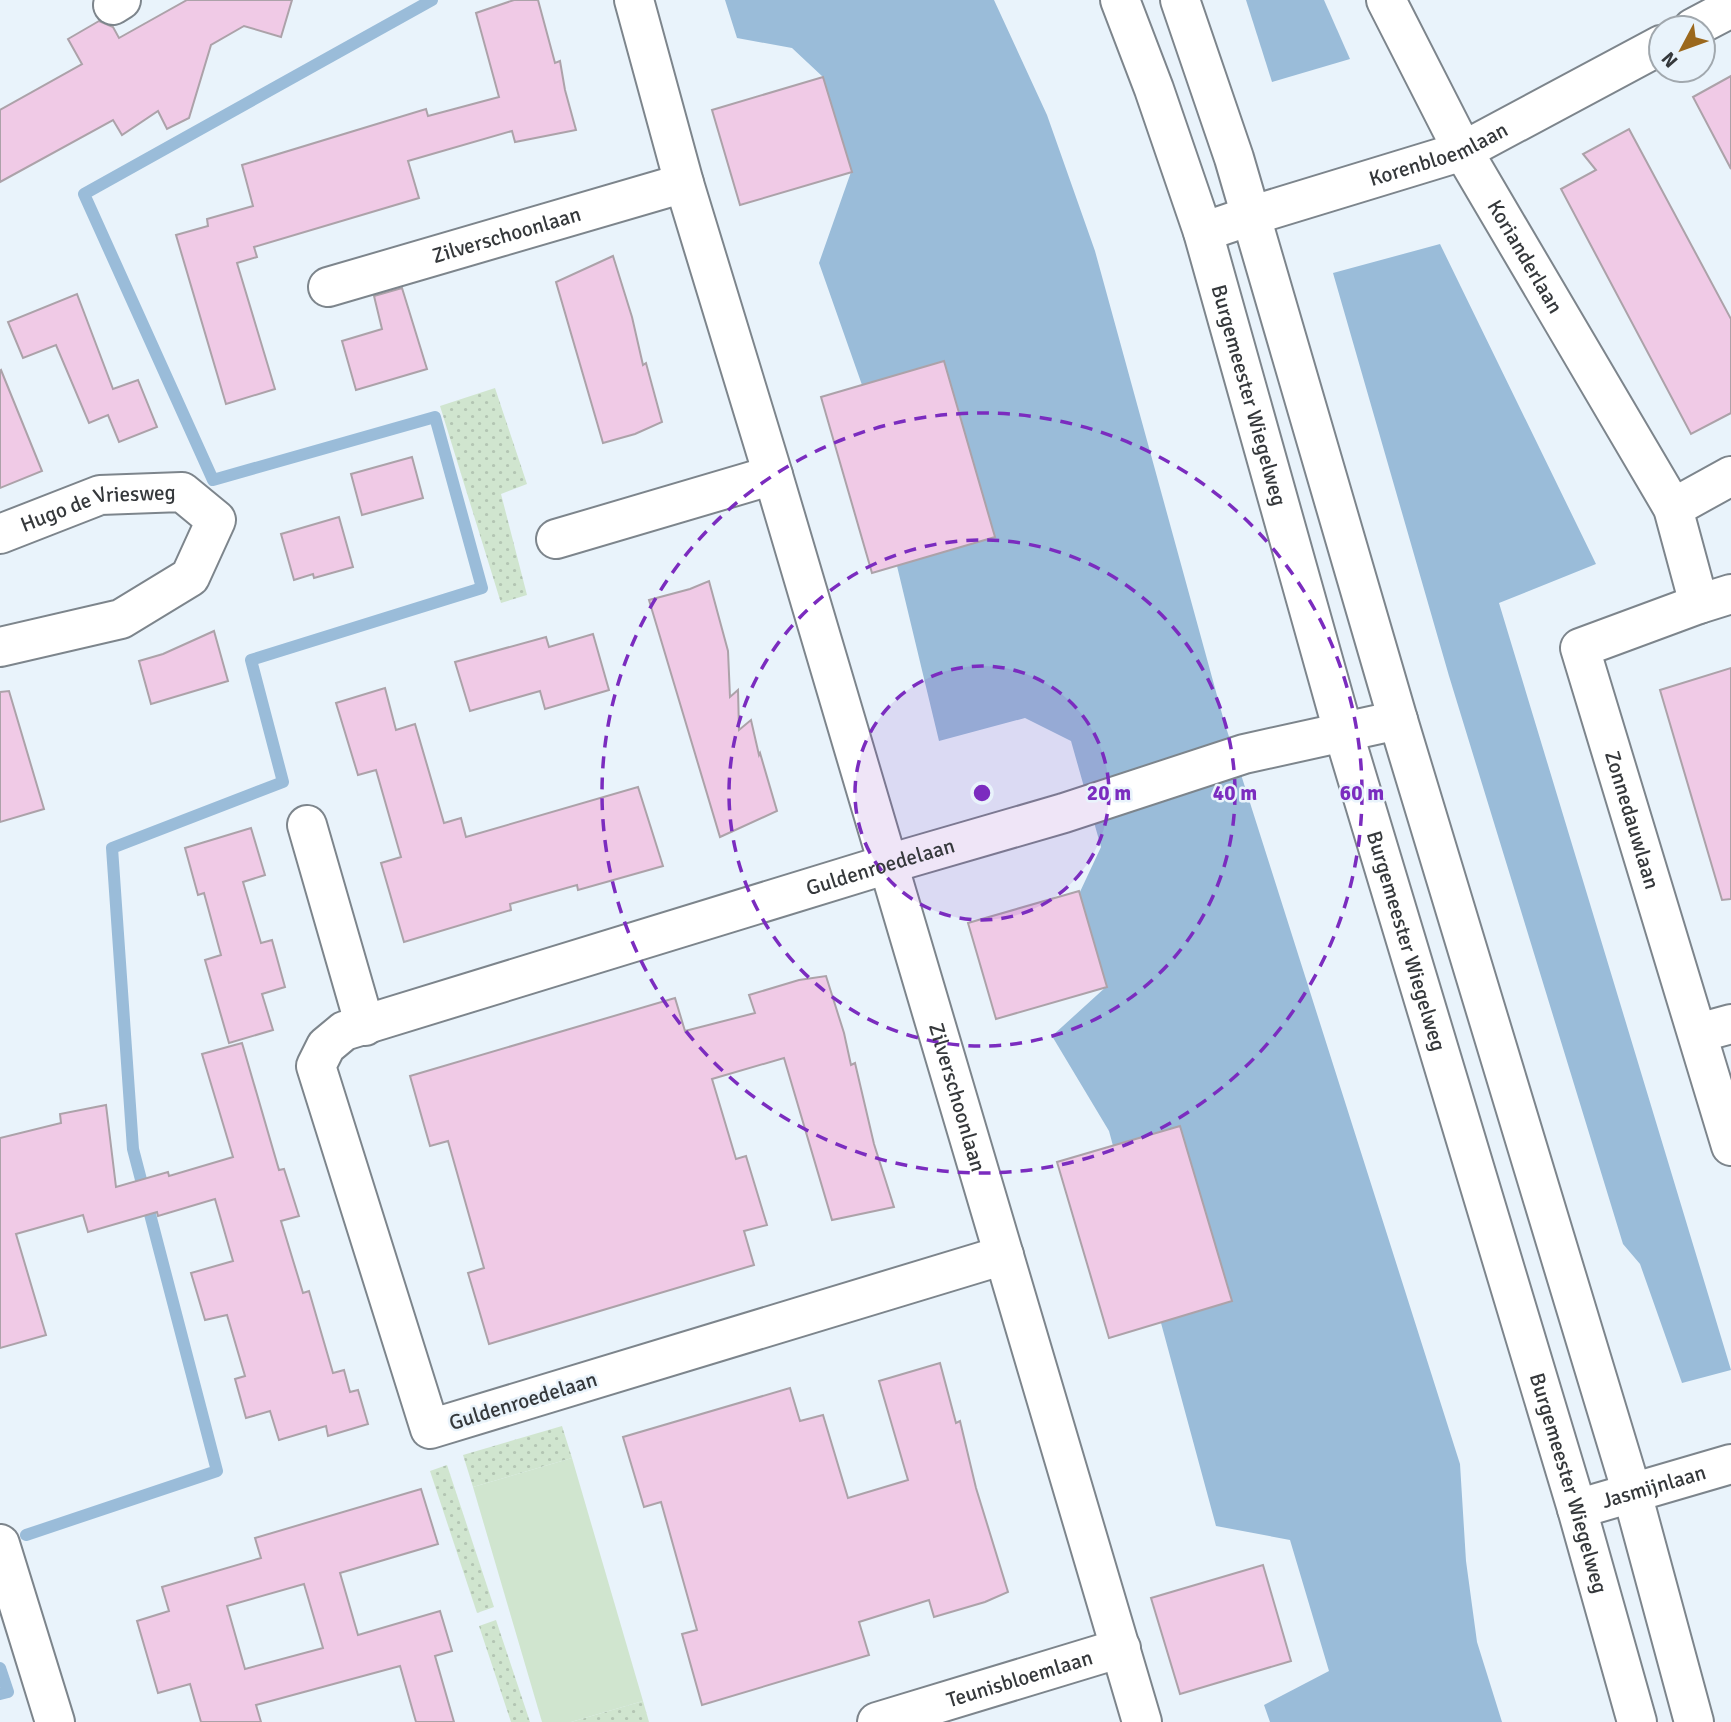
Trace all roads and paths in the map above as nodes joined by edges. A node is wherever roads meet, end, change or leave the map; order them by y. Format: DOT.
graph roads {
  1 [pos="634,0"];
  2 [pos="1119,0"];
  3 [pos="1180,0"];
  4 [pos="1386,0"];
  5 [pos="1647,52"];
  6 [pos="1206,71"];
  7 [pos="1154,89"];
  8 [pos="1463,151"];
  9 [pos="684,183"];
  10 [pos="1251,215"];
  11 [pos="1203,232"];
  12 [pos="328,287"];
  13 [pos="773,475"];
  14 [pos="1731,476"];
  15 [pos="1673,508"];
  16 [pos="0,534"];
  17 [pos="556,539"];
  18 [pos="1715,599"];
  19 [pos="0,647"];
  20 [pos="1398,720"];
  21 [pos="1343,731"];
  22 [pos="307,825"];
  23 [pos="888,864"];
  24 [pos="365,1026"];
  25 [pos="1715,1029"];
  26 [pos="1731,1146"];
  27 [pos="1003,1255"];
  28 [pos="1731,1464"];
  29 [pos="1632,1493"];
  30 [pos="1577,1508"];
  31 [pos="4,1557"];
  32 [pos="1121,1648"];
  33 [pos="55,1722"];
  34 [pos="877,1722"];
  35 [pos="1142,1722"];
  36 [pos="1637,1722"];
  37 [pos="1694,1722"];
  1 -- 9 [label="street, Zilverschoonlaan"];
  2 -- 7 [label="street, Burgemeester Wiegelweg"];
  3 -- 6 [label="street"];
  4 -- 8 [label="street, Korianderlaan"];
  5 -- 8 [label="street, Korenbloemlaan"];
  6 -- 7 [label="street"];
  6 -- 10 [label="street"];
  7 -- 11 [label="street, Burgemeester Wiegelweg"];
  8 -- 10 [label="street, Korenbloemlaan"];
  8 -- 15 [label="street, Korianderlaan"];
  9 -- 12 [label="street, Zilverschoonlaan"];
  9 -- 13 [label="street, Zilverschoonlaan"];
  10 -- 11 [label="street, Korenbloemlaan"];
  10 -- 20 [label="street"];
  11 -- 21 [label="street, Burgemeester Wiegelweg"];
  13 -- 17 [label="street"];
  13 -- 23 [label="street, Zilverschoonlaan"];
  14 -- 15 [label="street"];
  15 -- 18 [label="street, Korianderlaan"];
  16 -- 19 [label="street, Hugo de Vriesweg"];
  18 -- 25 [label="street, Zonnedauwlaan"];
  20 -- 21 [label="street, Guldenroedelaan"];
  20 -- 29 [label="street"];
  21 -- 23 [label="street, Guldenroedelaan"];
  21 -- 30 [label="street, Burgemeester Wiegelweg"];
  22 -- 24 [label="street"];
  23 -- 24 [label="street, Guldenroedelaan"];
  23 -- 27 [label="street, Zilverschoonlaan"];
  24 -- 27 [label="street, Guldenroedelaan"];
  25 -- 26 [label="street, Zonnedauwlaan"];
  27 -- 32 [label="street, Zilverschoonlaan"];
  28 -- 29 [label="street, Jasmijnlaan"];
  29 -- 30 [label="street, Jasmijnlaan"];
  29 -- 37 [label="street"];
  30 -- 36 [label="street, Burgemeester Wiegelweg"];
  31 -- 33 [label="street"];
  32 -- 34 [label="street, Teunisbloemlaan"];
  32 -- 35 [label="street, Zilverschoonlaan"];
}
